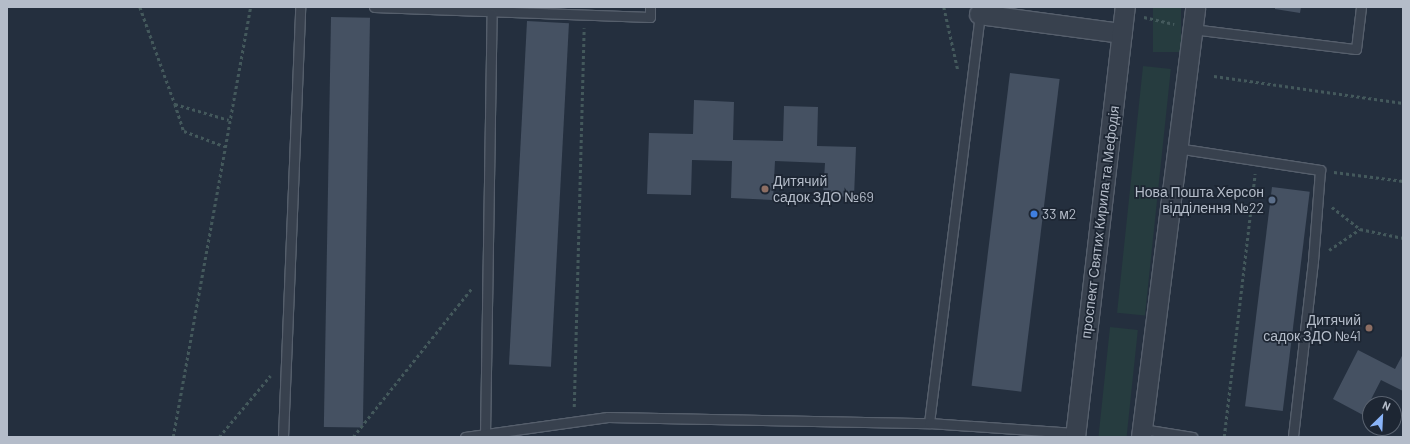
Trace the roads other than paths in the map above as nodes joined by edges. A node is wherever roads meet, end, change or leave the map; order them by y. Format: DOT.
graph roads {
  1 [pos="300,7"];
  2 [pos="374,7"];
  3 [pos="650,7"];
  4 [pos="1195,7"];
  5 [pos="1362,7"];
  6 [pos="1125,10"];
  7 [pos="980,11"];
  8 [pos="492,13"];
  9 [pos="1192,29"];
  10 [pos="1122,33"];
  11 [pos="1176,148"];
  12 [pos="929,423"];
  13 [pos="1141,433"];
  14 [pos="1075,435"];
  15 [pos="485,436"];
  16 [pos="282,437"];
  17 [pos="465,437"];
  18 [pos="1192,437"];
  19 [pos="1293,437"];
  1 -- 16 [label="lane"];
  2 -- 8 [label="lane"];
  3 -- 8 [label="lane"];
  4 -- 9 [label="street"];
  5 -- 9 [label="lane"];
  6 -- 10 [label="street, проспект Святих Кирила та Мефодія"];
  7 -- 10 [label="street"];
  7 -- 12 [label="lane"];
  8 -- 15 [label="lane"];
  9 -- 11 [label="street"];
  10 -- 14 [label="street, проспект Святих Кирила та Мефодія"];
  11 -- 13 [label="street"];
  11 -- 19 [label="lane"];
  12 -- 14 [label="lane"];
  12 -- 15 [label="lane"];
  13 -- 18 [label="lane"];
  15 -- 17 [label="lane"];
}
